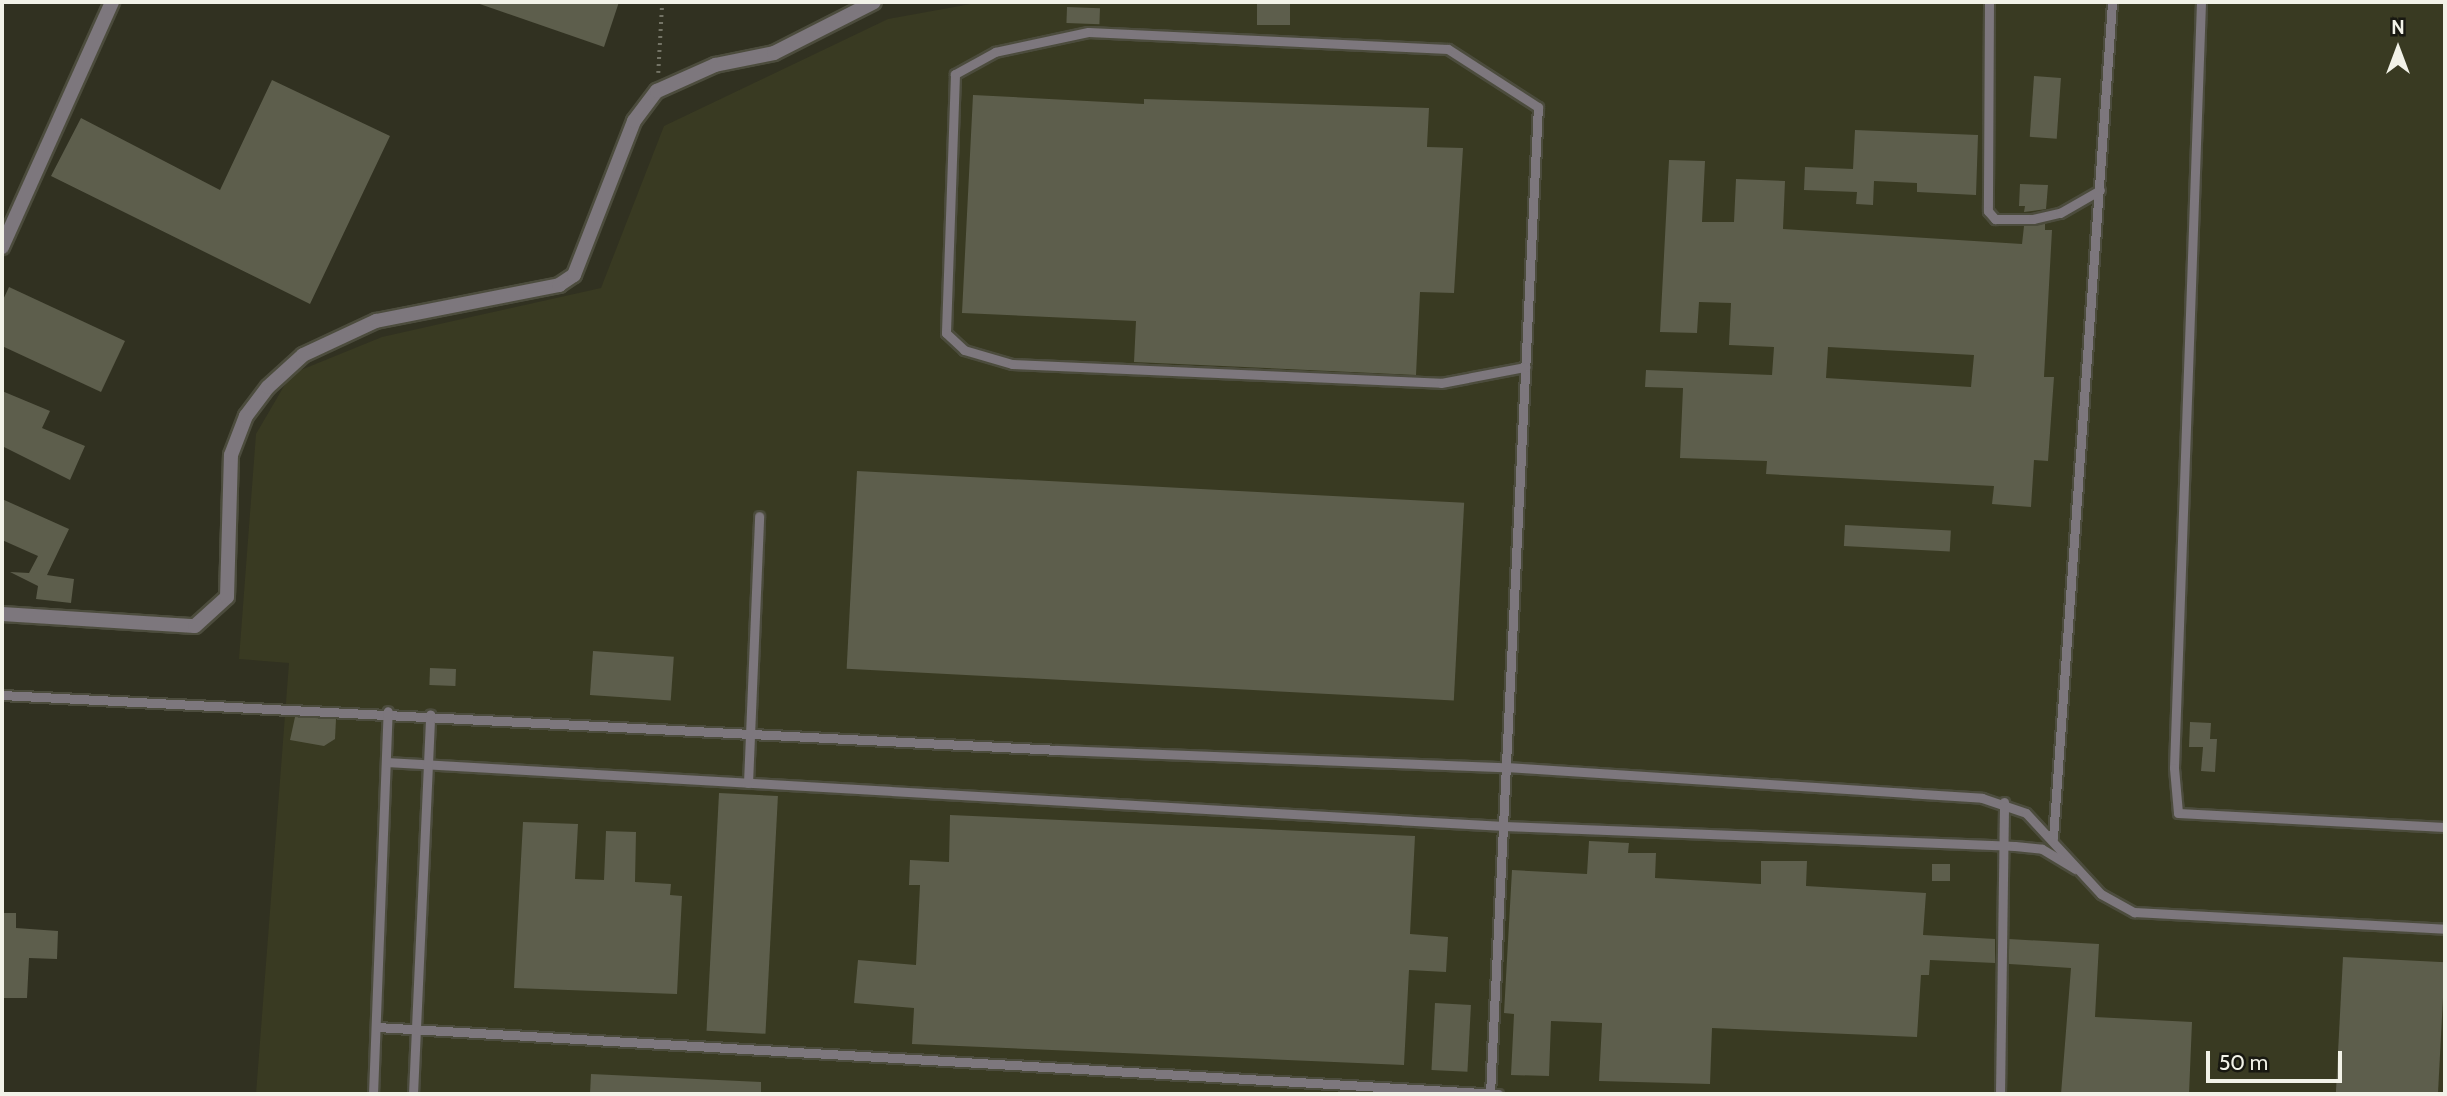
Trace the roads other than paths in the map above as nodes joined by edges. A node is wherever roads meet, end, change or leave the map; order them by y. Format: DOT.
graph roads {
  1 [pos="112,2"];
  2 [pos="874,2"];
  3 [pos="1989,2"];
  4 [pos="2112,2"];
  5 [pos="2201,2"];
  6 [pos="2100,190"];
  7 [pos="2,247"];
  8 [pos="1525,367"];
  9 [pos="759,516"];
  10 [pos="2,614"];
  11 [pos="2,695"];
  12 [pos="388,712"];
  13 [pos="430,714"];
  14 [pos="750,732"];
  15 [pos="386,762"];
  16 [pos="428,765"];
  17 [pos="1506,767"];
  18 [pos="748,783"];
  19 [pos="2004,802"];
  20 [pos="1504,826"];
  21 [pos="2445,827"];
  22 [pos="2053,838"];
  23 [pos="2002,845"];
  24 [pos="2088,878"];
  25 [pos="2445,929"];
  26 [pos="377,1027"];
  27 [pos="416,1028"];
  28 [pos="373,1094"];
  29 [pos="413,1094"];
  30 [pos="1490,1094"];
  31 [pos="1498,1094"];
  32 [pos="2000,1094"];
  1 -- 7 [label="street"];
  2 -- 10 [label="street"];
  3 -- 6 [label="lane"];
  4 -- 6 [label="lane"];
  5 -- 21 [label="lane"];
  6 -- 22 [label="lane"];
  8 -- 8 [label="lane"];
  8 -- 17 [label="lane"];
  9 -- 14 [label="lane"];
  11 -- 12 [label="lane"];
  12 -- 13 [label="lane"];
  12 -- 15 [label="lane"];
  13 -- 14 [label="lane"];
  13 -- 16 [label="lane"];
  14 -- 17 [label="lane"];
  14 -- 18 [label="lane"];
  15 -- 16 [label="lane"];
  15 -- 26 [label="lane"];
  16 -- 18 [label="lane"];
  16 -- 27 [label="lane"];
  17 -- 19 [label="lane"];
  17 -- 20 [label="lane"];
  18 -- 20 [label="lane"];
  19 -- 22 [label="lane"];
  19 -- 23 [label="lane"];
  20 -- 23 [label="lane"];
  20 -- 30 [label="lane"];
  22 -- 24 [label="lane"];
  23 -- 24 [label="lane"];
  23 -- 32 [label="lane"];
  24 -- 25 [label="lane"];
  26 -- 27 [label="lane"];
  26 -- 28 [label="lane"];
  27 -- 29 [label="lane"];
  27 -- 30 [label="lane"];
  30 -- 31 [label="lane"];
}
